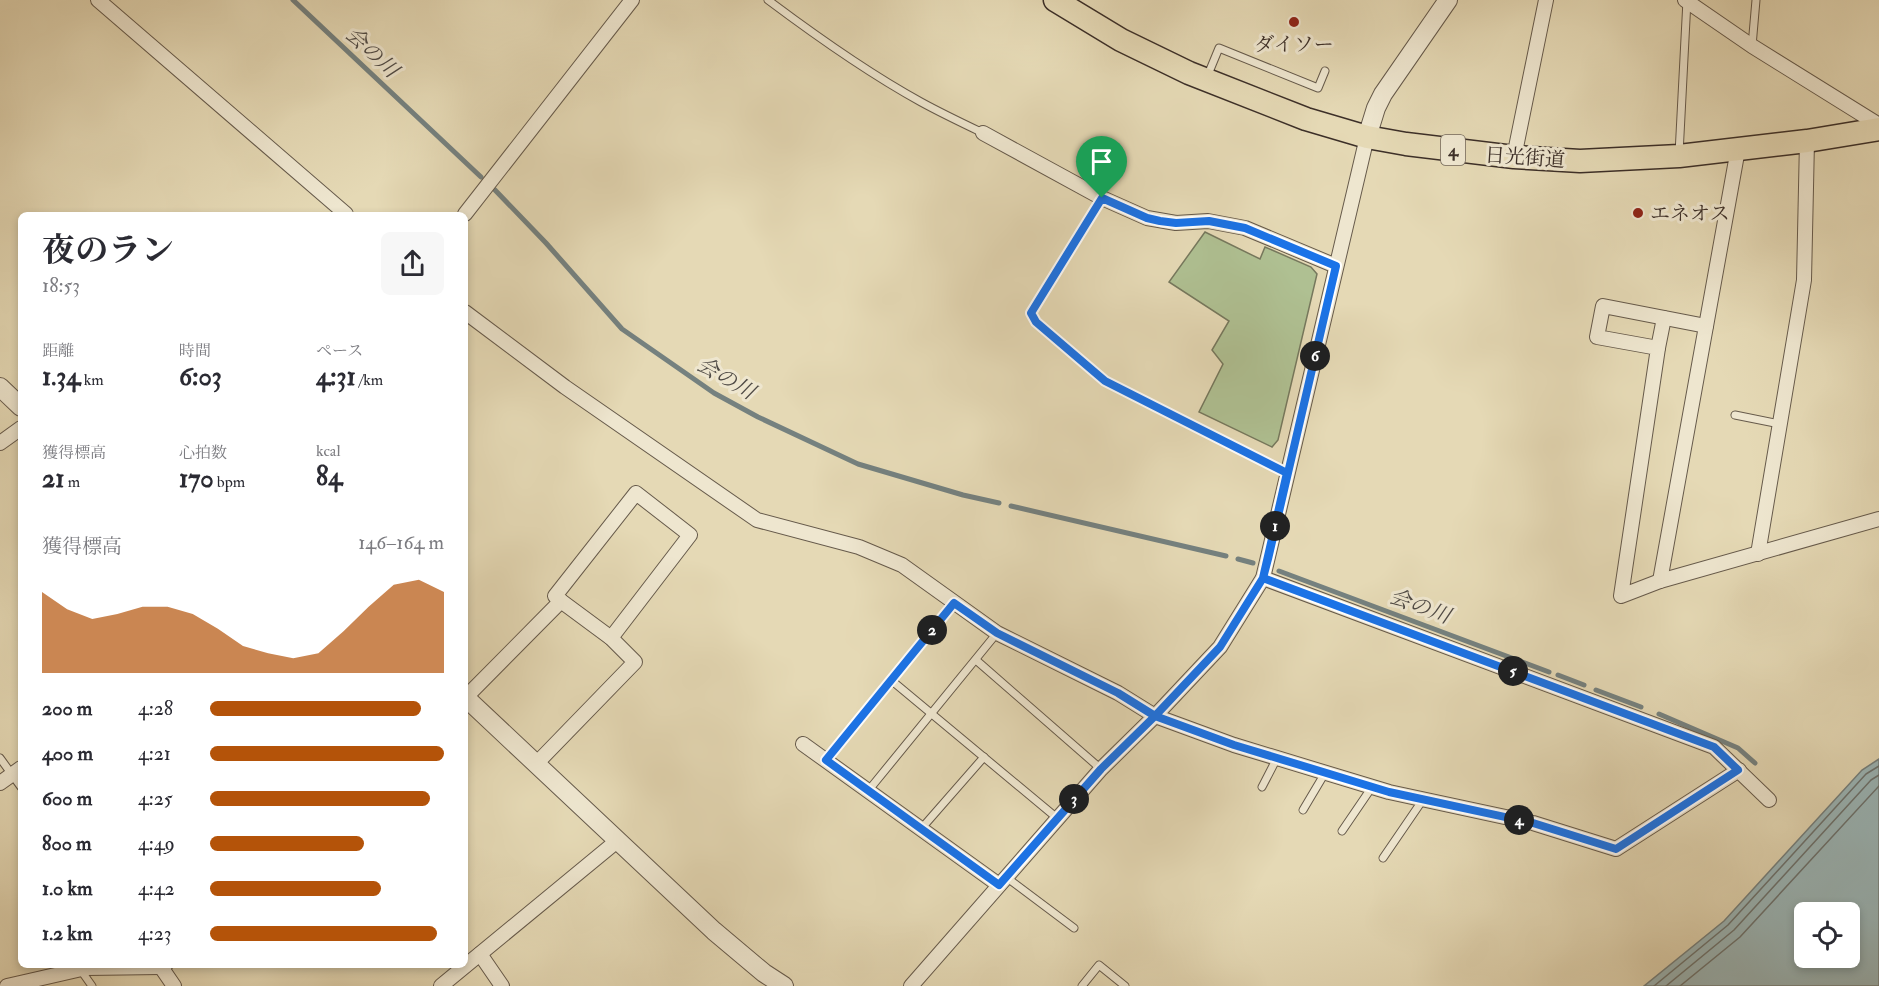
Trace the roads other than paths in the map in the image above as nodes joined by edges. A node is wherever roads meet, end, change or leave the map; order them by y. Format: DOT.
graph roads {
  1 [pos="98,0"];
  2 [pos="632,0"];
  3 [pos="768,0"];
  4 [pos="1055,0"];
  5 [pos="1545,0"];
  6 [pos="1686,0"];
  7 [pos="1756,0"];
  8 [pos="1446,1"];
  9 [pos="1752,46"];
  10 [pos="1325,71"];
  11 [pos="1206,80"];
  12 [pos="1879,127"];
  13 [pos="983,134"];
  14 [pos="1366,137"];
  15 [pos="1807,141"];
  16 [pos="1738,149"];
  17 [pos="1679,156"];
  18 [pos="1514,157"];
  19 [pos="1102,198"];
  20 [pos="344,212"];
  21 [pos="467,212"];
  22 [pos="1336,266"];
  23 [pos="468,314"];
  24 [pos="1664,318"];
  25 [pos="1706,326"];
  26 [pos="1658,348"];
  27 [pos="0,387"];
  28 [pos="18,404"];
  29 [pos="1735,416"];
  30 [pos="1780,424"];
  31 [pos="18,430"];
  32 [pos="0,443"];
  33 [pos="1287,473"];
  34 [pos="1879,519"];
  35 [pos="1758,554"];
  36 [pos="1263,578"];
  37 [pos="1660,581"];
  38 [pos="561,601"];
  39 [pos="954,603"];
  40 [pos="997,633"];
  41 [pos="611,638"];
  42 [pos="976,660"];
  43 [pos="891,680"];
  44 [pos="468,695"];
  45 [pos="468,701"];
  46 [pos="931,714"];
  47 [pos="1155,716"];
  48 [pos="803,744"];
  49 [pos="984,757"];
  50 [pos="0,758"];
  51 [pos="1277,758"];
  52 [pos="826,760"];
  53 [pos="536,764"];
  54 [pos="1101,769"];
  55 [pos="1738,770"];
  56 [pos="16,771"];
  57 [pos="1325,773"];
  58 [pos="0,783"];
  59 [pos="1262,787"];
  60 [pos="1372,787"];
  61 [pos="868,791"];
  62 [pos="1769,800"];
  63 [pos="1422,801"];
  64 [pos="1303,810"];
  65 [pos="1058,818"];
  66 [pos="921,829"];
  67 [pos="1342,831"];
  68 [pos="617,841"];
  69 [pos="1383,858"];
  70 [pos="1003,881"];
  71 [pos="1074,928"];
  72 [pos="480,954"];
  73 [pos="468,964"];
  74 [pos="100,968"];
  75 [pos="164,968"];
  76 [pos="463,968"];
  77 [pos="80,969"];
  78 [pos="7,986"];
  79 [pos="92,986"];
  80 [pos="174,986"];
  81 [pos="441,986"];
  82 [pos="502,986"];
  83 [pos="784,986"];
  84 [pos="911,986"];
  85 [pos="1082,986"];
  86 [pos="1125,986"];
  1 -- 20 [label="street"];
  2 -- 21 [label="street"];
  3 -- 13 [label="lane"];
  4 -- 11 [label="highway, 日光街道 / 4"];
  5 -- 18 [label="street"];
  6 -- 9 [label="street"];
  6 -- 17 [label="lane"];
  7 -- 9 [label="lane"];
  8 -- 14 [label="street"];
  9 -- 12 [label="street"];
  10 -- 11 [label="lane"];
  11 -- 14 [label="highway, 日光街道 / 4"];
  12 -- 15 [label="highway, 日光街道 / 4"];
  13 -- 19 [label="street"];
  14 -- 18 [label="highway, 日光街道 / 4"];
  14 -- 22 [label="street"];
  15 -- 16 [label="highway, 日光街道 / 4"];
  15 -- 30 [label="street"];
  16 -- 17 [label="highway, 日光街道 / 4"];
  16 -- 25 [label="street"];
  17 -- 18 [label="highway, 日光街道 / 4"];
  19 -- 22 [label="street"];
  19 -- 33 [label="lane"];
  22 -- 33 [label="street"];
  23 -- 39 [label="street"];
  24 -- 25 [label="street"];
  24 -- 26 [label="street"];
  24 -- 26 [label="street"];
  25 -- 37 [label="street"];
  26 -- 37 [label="street"];
  27 -- 28 [label="street"];
  29 -- 30 [label="lane"];
  30 -- 35 [label="street"];
  31 -- 32 [label="street"];
  33 -- 36 [label="street"];
  34 -- 35 [label="street"];
  35 -- 37 [label="street"];
  36 -- 47 [label="street"];
  36 -- 55 [label="street"];
  38 -- 41 [label="street"];
  38 -- 41 [label="street"];
  38 -- 44 [label="street"];
  39 -- 40 [label="street"];
  39 -- 43 [label="lane"];
  40 -- 42 [label="lane"];
  40 -- 47 [label="street"];
  41 -- 53 [label="street"];
  42 -- 46 [label="lane"];
  42 -- 54 [label="lane"];
  43 -- 46 [label="lane"];
  43 -- 52 [label="lane"];
  45 -- 53 [label="street"];
  46 -- 49 [label="lane"];
  46 -- 61 [label="lane"];
  47 -- 51 [label="street"];
  47 -- 54 [label="street"];
  48 -- 52 [label="street"];
  49 -- 65 [label="lane"];
  49 -- 66 [label="lane"];
  50 -- 56 [label="lane"];
  51 -- 57 [label="street"];
  51 -- 59 [label="lane"];
  52 -- 61 [label="street"];
  53 -- 68 [label="street"];
  54 -- 65 [label="street"];
  55 -- 62 [label="street"];
  55 -- 63 [label="street"];
  56 -- 58 [label="street"];
  57 -- 60 [label="street"];
  57 -- 64 [label="lane"];
  60 -- 63 [label="street"];
  60 -- 67 [label="lane"];
  61 -- 66 [label="street"];
  63 -- 69 [label="lane"];
  65 -- 70 [label="street"];
  66 -- 70 [label="street"];
  68 -- 72 [label="street"];
  68 -- 83 [label="street"];
  70 -- 71 [label="lane"];
  70 -- 84 [label="street"];
  72 -- 73 [label="street"];
  72 -- 82 [label="street"];
  74 -- 77 [label="street"];
  75 -- 80 [label="street"];
  76 -- 81 [label="street"];
  77 -- 78 [label="street"];
  77 -- 79 [label="lane"];
  85 -- 86 [label="lane"];
}
